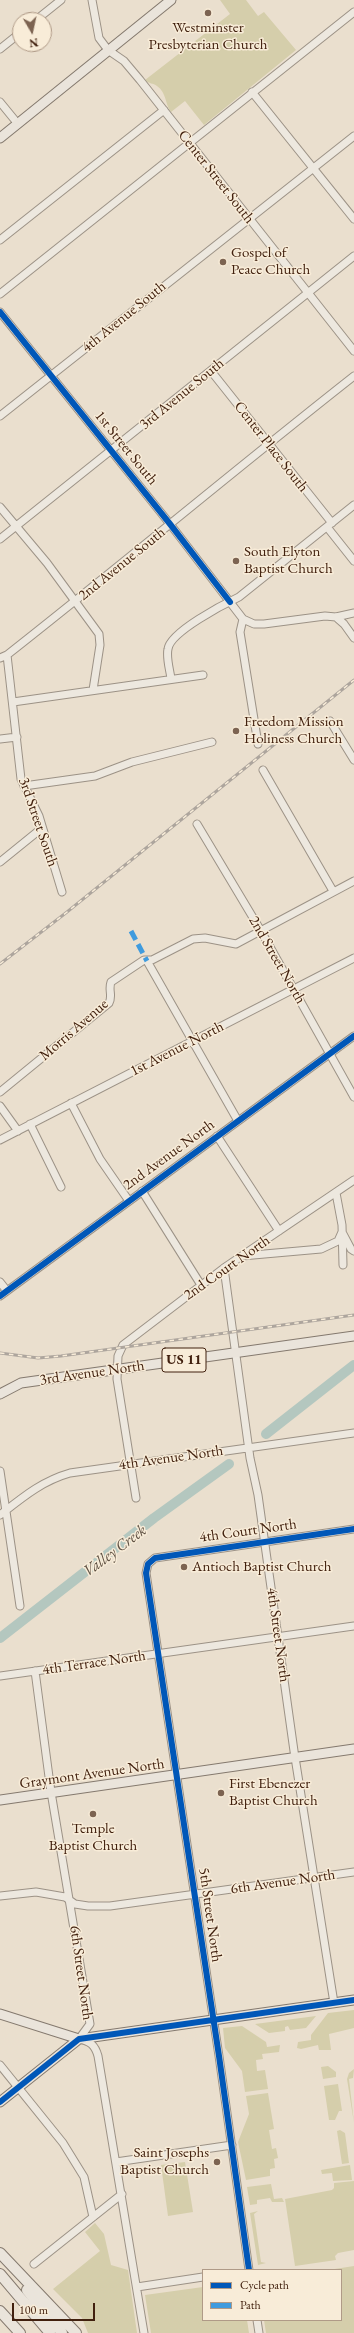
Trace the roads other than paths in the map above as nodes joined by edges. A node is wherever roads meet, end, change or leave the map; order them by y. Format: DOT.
graph roads {
  1 [pos="61,0"];
  2 [pos="92,0"];
  3 [pos="171,0"];
  4 [pos="46,12"];
  5 [pos="354,12"];
  6 [pos="12,39"];
  7 [pos="0,49"];
  8 [pos="108,50"];
  9 [pos="252,92"];
  10 [pos="0,102"];
  11 [pos="164,110"];
  12 [pos="18,124"];
  13 [pos="354,136"];
  14 [pos="0,138"];
  15 [pos="189,142"];
  16 [pos="313,168"];
  17 [pos="248,218"];
  18 [pos="354,218"];
  19 [pos="0,240"];
  20 [pos="354,256"];
  21 [pos="307,293"];
  22 [pos="0,294"];
  23 [pos="0,312"];
  24 [pos="354,351"];
  25 [pos="211,371"];
  26 [pos="51,375"];
  27 [pos="354,376"];
  28 [pos="0,416"];
  29 [pos="269,443"];
  30 [pos="111,450"];
  31 [pos="354,505"];
  32 [pos="0,507"];
  33 [pos="170,524"];
  34 [pos="329,525"];
  35 [pos="15,526"];
  36 [pos="0,539"];
  37 [pos="354,561"];
  38 [pos="76,601"];
  39 [pos="230,602"];
  40 [pos="354,613"];
  41 [pos="336,617"];
  42 [pos="242,618"];
  43 [pos="354,638"];
  44 [pos="7,655"];
  45 [pos="0,658"];
  46 [pos="203,675"];
  47 [pos="171,679"];
  48 [pos="93,690"];
  49 [pos="13,702"];
  50 [pos="330,721"];
  51 [pos="17,737"];
  52 [pos="0,739"];
  53 [pos="212,742"];
  54 [pos="258,744"];
  55 [pos="354,760"];
  56 [pos="263,770"];
  57 [pos="24,786"];
  58 [pos="197,824"];
  59 [pos="42,828"];
  60 [pos="0,862"];
  61 [pos="354,881"];
  62 [pos="62,892"];
  63 [pos="333,892"];
  64 [pos="261,931"];
  65 [pos="354,958"];
  66 [pos="148,960"];
  67 [pos="294,988"];
  68 [pos="354,1036"];
  69 [pos="193,1041"];
  70 [pos="330,1052"];
  71 [pos="0,1092"];
  72 [pos="354,1097"];
  73 [pos="71,1103"];
  74 [pos="0,1106"];
  75 [pos="238,1121"];
  76 [pos="30,1124"];
  77 [pos="18,1131"];
  78 [pos="217,1136"];
  79 [pos="0,1140"];
  80 [pos="354,1180"];
  81 [pos="61,1187"];
  82 [pos="142,1191"];
  83 [pos="336,1193"];
  84 [pos="129,1201"];
  85 [pos="279,1231"];
  86 [pos="342,1232"];
  87 [pos="354,1251"];
  88 [pos="242,1256"];
  89 [pos="343,1265"];
  90 [pos="224,1268"];
  91 [pos="0,1282"];
  92 [pos="201,1285"];
  93 [pos="7,1291"];
  94 [pos="0,1296"];
  95 [pos="354,1336"];
  96 [pos="236,1352"];
  97 [pos="117,1369"];
  98 [pos="0,1394"];
  99 [pos="354,1433"];
  100 [pos="249,1447"];
  101 [pos="130,1463"];
  102 [pos="0,1471"];
  103 [pos="136,1498"];
  104 [pos="0,1504"];
  105 [pos="6,1510"];
  106 [pos="0,1515"];
  107 [pos="354,1530"];
  108 [pos="264,1542"];
  109 [pos="148,1564"];
  110 [pos="20,1606"];
  111 [pos="354,1626"];
  112 [pos="278,1636"];
  113 [pos="157,1654"];
  114 [pos="35,1671"];
  115 [pos="0,1676"];
  116 [pos="354,1749"];
  117 [pos="296,1758"];
  118 [pos="176,1775"];
  119 [pos="51,1792"];
  120 [pos="0,1800"];
  121 [pos="354,1872"];
  122 [pos="313,1877"];
  123 [pos="195,1894"];
  124 [pos="0,1896"];
  125 [pos="70,1900"];
  126 [pos="354,2000"];
  127 [pos="334,2002"];
  128 [pos="0,2014"];
  129 [pos="213,2020"];
  130 [pos="79,2039"];
  131 [pos="0,2065"];
  132 [pos="18,2088"];
  133 [pos="0,2102"];
  134 [pos="232,2145"];
  135 [pos="116,2162"];
  136 [pos="122,2194"];
  137 [pos="93,2217"];
  138 [pos="0,2255"];
  139 [pos="34,2264"];
  140 [pos="249,2269"];
  141 [pos="0,2274"];
  142 [pos="202,2277"];
  143 [pos="137,2287"];
  144 [pos="0,2311"];
  145 [pos="257,2321"];
  146 [pos="20,2333"];
  147 [pos="50,2333"];
  148 [pos="62,2333"];
  149 [pos="76,2333"];
  150 [pos="144,2333"];
  151 [pos="259,2333"];
  1 -- 4 [label="street"];
  2 -- 8 [label="street, Center Street South"];
  3 -- 8 [label="main road"];
  5 -- 9 [label="street"];
  6 -- 7 [label="street"];
  8 -- 11 [label="street, Center Street South"];
  8 -- 12 [label="main road"];
  9 -- 15 [label="street"];
  9 -- 16 [label="street"];
  10 -- 12 [label="street"];
  11 -- 15 [label="street, Center Street South"];
  11 -- 19 [label="street"];
  12 -- 14 [label="main road"];
  13 -- 16 [label="street, 4th Avenue South"];
  15 -- 17 [label="street, Center Street South"];
  15 -- 22 [label="street"];
  16 -- 17 [label="street, 4th Avenue South"];
  16 -- 18 [label="street"];
  17 -- 21 [label="street, Center Street South"];
  17 -- 26 [label="street, 4th Avenue South"];
  20 -- 21 [label="street, 3rd Avenue South"];
  21 -- 24 [label="street, Center Street South"];
  21 -- 25 [label="street, 3rd Avenue South"];
  23 -- 26 [label="street, 1st Street South"];
  25 -- 29 [label="street, Center Place South"];
  25 -- 30 [label="street, 3rd Avenue South"];
  26 -- 28 [label="street, 4th Avenue South"];
  26 -- 30 [label="street, 1st Street South"];
  27 -- 29 [label="street, 2nd Avenue South"];
  29 -- 33 [label="street, 2nd Avenue South"];
  29 -- 34 [label="street, Center Place South"];
  30 -- 33 [label="street, 1st Street South"];
  30 -- 35 [label="street, 3rd Avenue South"];
  31 -- 34 [label="street"];
  32 -- 35 [label="street"];
  33 -- 38 [label="street, 2nd Avenue South"];
  33 -- 39 [label="street, 1st Street South"];
  34 -- 37 [label="street, Center Place South"];
  34 -- 39 [label="street"];
  35 -- 36 [label="street, 3rd Avenue South"];
  35 -- 38 [label="street"];
  38 -- 44 [label="street, 2nd Avenue South"];
  38 -- 48 [label="street"];
  39 -- 42 [label="street, 1st Street South"];
  39 -- 47 [label="street"];
  40 -- 41 [label="street"];
  41 -- 42 [label="street"];
  41 -- 43 [label="street"];
  42 -- 54 [label="street"];
  44 -- 45 [label="street, 2nd Avenue South"];
  44 -- 49 [label="street, 3rd Street South"];
  46 -- 47 [label="street"];
  47 -- 48 [label="street"];
  48 -- 49 [label="street"];
  49 -- 51 [label="street, 3rd Street South"];
  50 -- 55 [label="street"];
  51 -- 52 [label="street"];
  51 -- 57 [label="street, 3rd Street South"];
  53 -- 57 [label="street"];
  56 -- 63 [label="street"];
  57 -- 59 [label="street, 3rd Street South"];
  58 -- 64 [label="street, 2nd Street North"];
  59 -- 60 [label="street"];
  59 -- 62 [label="street, 3rd Street South"];
  61 -- 63 [label="street, Morris Avenue"];
  63 -- 64 [label="street, Morris Avenue"];
  64 -- 66 [label="street, Morris Avenue"];
  64 -- 67 [label="street, 2nd Street North"];
  65 -- 67 [label="street, 1st Avenue North"];
  66 -- 69 [label="street"];
  66 -- 71 [label="street, Morris Avenue"];
  67 -- 69 [label="street, 1st Avenue North"];
  67 -- 70 [label="street, 2nd Street North"];
  68 -- 70 [label="street, 2nd Avenue North"];
  69 -- 73 [label="street, 1st Avenue North"];
  69 -- 75 [label="street"];
  70 -- 72 [label="street, 2nd Street North"];
  70 -- 75 [label="street, 2nd Avenue North"];
  73 -- 76 [label="street, 1st Avenue North"];
  73 -- 84 [label="street"];
  74 -- 77 [label="street"];
  75 -- 78 [label="street, 2nd Avenue North"];
  76 -- 77 [label="street, 1st Avenue North"];
  76 -- 81 [label="street"];
  77 -- 79 [label="street, 1st Avenue North"];
  78 -- 82 [label="street, 2nd Avenue North"];
  78 -- 85 [label="street"];
  80 -- 83 [label="street, 2nd Court North"];
  82 -- 84 [label="street, 2nd Avenue North"];
  82 -- 92 [label="street"];
  83 -- 85 [label="street, 2nd Court North"];
  83 -- 86 [label="street"];
  84 -- 93 [label="street, 2nd Avenue North"];
  85 -- 88 [label="street, 2nd Court North"];
  86 -- 87 [label="street"];
  86 -- 88 [label="street"];
  86 -- 89 [label="street"];
  88 -- 90 [label="street, 2nd Court North"];
  90 -- 92 [label="street, 2nd Court North"];
  90 -- 96 [label="street, 4th Street North"];
  91 -- 93 [label="street"];
  92 -- 97 [label="street, 2nd Court North"];
  93 -- 94 [label="street, 2nd Avenue North"];
  95 -- 96 [label="main road, 3rd Avenue North / US 11"];
  96 -- 97 [label="main road, 3rd Avenue North / US 11"];
  96 -- 100 [label="street, 4th Street North"];
  97 -- 98 [label="main road, 3rd Avenue North / US 11"];
  97 -- 101 [label="street"];
  99 -- 100 [label="street, 4th Avenue North"];
  100 -- 101 [label="street, 4th Avenue North"];
  100 -- 108 [label="street, 4th Street North"];
  101 -- 103 [label="street"];
  101 -- 105 [label="street, 4th Avenue North"];
  102 -- 105 [label="street"];
  104 -- 105 [label="street"];
  105 -- 106 [label="street, 4th Avenue North"];
  105 -- 110 [label="street"];
  107 -- 108 [label="street, 4th Court North"];
  108 -- 109 [label="street, 4th Court North"];
  108 -- 112 [label="street, 4th Street North"];
  109 -- 113 [label="street, 5th Street North"];
  111 -- 112 [label="street, 4th Terrace North"];
  112 -- 113 [label="street, 4th Terrace North"];
  112 -- 117 [label="street, 4th Street North"];
  113 -- 114 [label="street, 4th Terrace North"];
  113 -- 118 [label="street, 5th Street North"];
  114 -- 115 [label="street, 4th Terrace North"];
  114 -- 119 [label="street, 6th Street North"];
  116 -- 117 [label="main road, Graymont Avenue North"];
  117 -- 118 [label="main road, Graymont Avenue North"];
  117 -- 122 [label="street, 4th Street North"];
  118 -- 119 [label="main road, Graymont Avenue North"];
  118 -- 123 [label="street, 5th Street North"];
  119 -- 120 [label="main road, Graymont Avenue North"];
  119 -- 125 [label="street, 6th Street North"];
  121 -- 122 [label="street, 6th Avenue North"];
  122 -- 123 [label="street, 6th Avenue North"];
  122 -- 127 [label="street, 4th Street North"];
  123 -- 125 [label="street, 6th Avenue North"];
  123 -- 129 [label="street, 5th Street North"];
  124 -- 125 [label="street, 6th Avenue North"];
  125 -- 130 [label="street, 6th Street North"];
  126 -- 127 [label="main road"];
  127 -- 129 [label="main road"];
  128 -- 130 [label="main road"];
  129 -- 130 [label="main road"];
  129 -- 134 [label="street, 5th Street North"];
  130 -- 132 [label="main road"];
  130 -- 135 [label="street, 6th Street North"];
  131 -- 132 [label="street"];
  132 -- 133 [label="main road"];
  132 -- 137 [label="street"];
  134 -- 135 [label="street"];
  134 -- 140 [label="street, 5th Street North"];
  135 -- 136 [label="street, 6th Street North"];
  136 -- 137 [label="street"];
  136 -- 143 [label="street, 6th Street North"];
  137 -- 139 [label="street"];
  138 -- 148 [label="highway"];
  138 -- 149 [label="highway"];
  141 -- 147 [label="highway"];
  142 -- 143 [label="street"];
  143 -- 150 [label="street, 6th Street North"];
  144 -- 146 [label="highway"];
  145 -- 151 [label="street"];
}
